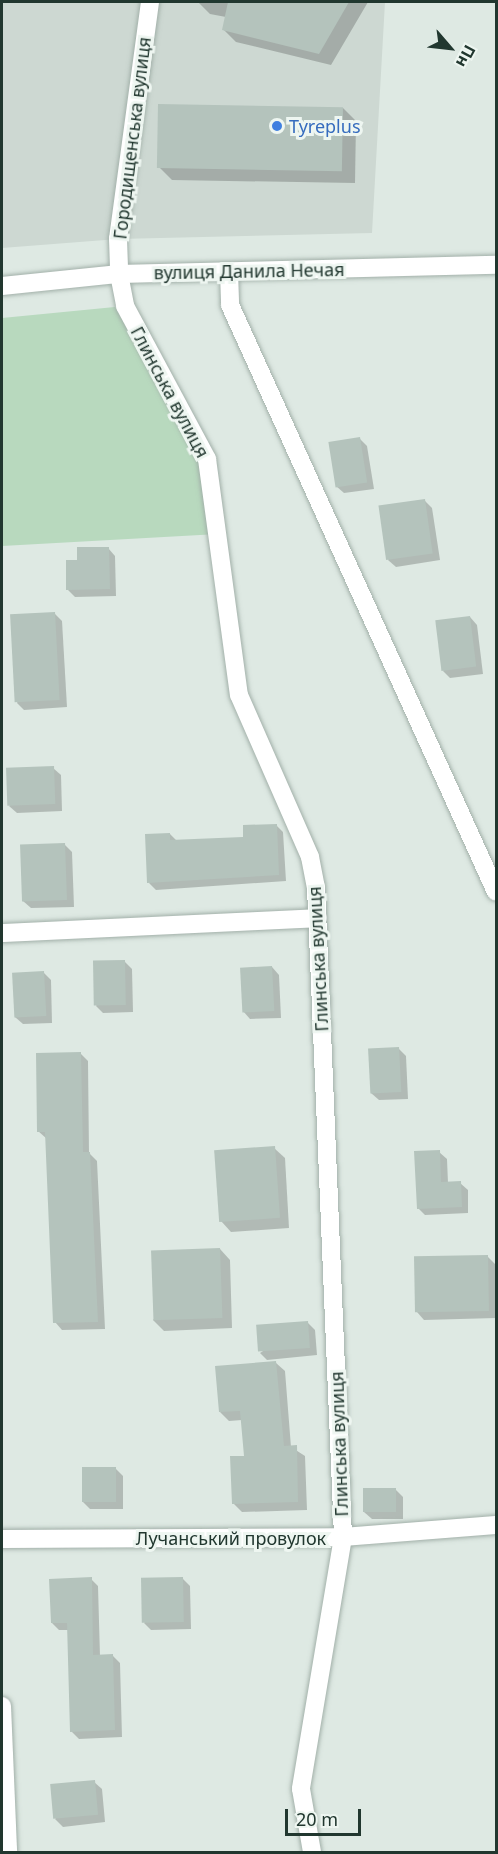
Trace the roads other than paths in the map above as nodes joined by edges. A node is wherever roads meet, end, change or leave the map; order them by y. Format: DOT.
graph roads {
  1 [pos="150,2"];
  2 [pos="496,265"];
  3 [pos="229,272"];
  4 [pos="119,274"];
  5 [pos="2,285"];
  6 [pos="496,892"];
  7 [pos="318,918"];
  8 [pos="2,933"];
  9 [pos="496,1525"];
  10 [pos="343,1537"];
  11 [pos="2,1539"];
  12 [pos="2,1706"];
  13 [pos="8,1852"];
  14 [pos="312,1852"];
  1 -- 4 [label="street, Городищенська вулиця"];
  2 -- 3 [label="street, вулиця Данила Нечая"];
  3 -- 4 [label="street, вулиця Данила Нечая"];
  3 -- 6 [label="street"];
  4 -- 5 [label="street, вулиця Данила Нечая"];
  4 -- 7 [label="street, Глинська вулиця"];
  7 -- 8 [label="street"];
  7 -- 10 [label="street, Глинська вулиця"];
  9 -- 10 [label="street, Лучанський провулок"];
  10 -- 11 [label="street, Лучанський провулок"];
  10 -- 14 [label="street, Глинська вулиця"];
  12 -- 13 [label="street"];
}
